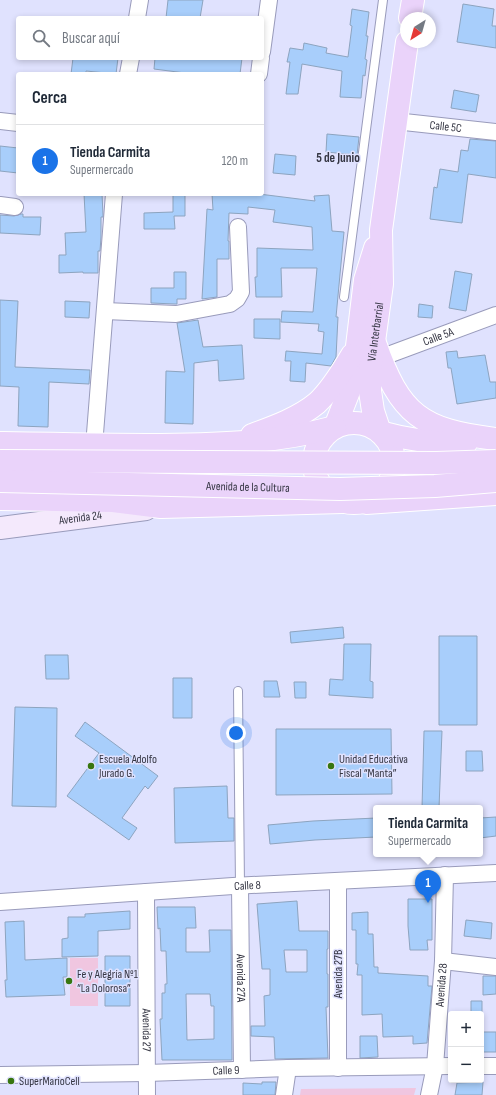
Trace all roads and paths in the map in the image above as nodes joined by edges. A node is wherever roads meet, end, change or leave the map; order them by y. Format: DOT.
graph roads {
  1 [pos="140,0"];
  2 [pos="269,0"];
  3 [pos="383,0"];
  4 [pos="413,0"];
  5 [pos="411,12"];
  6 [pos="137,16"];
  7 [pos="264,37"];
  8 [pos="406,48"];
  9 [pos="131,60"];
  10 [pos="261,60"];
  11 [pos="128,72"];
  12 [pos="259,72"];
  13 [pos="0,121"];
  14 [pos="395,121"];
  15 [pos="16,123"];
  16 [pos="496,132"];
  17 [pos="114,196"];
  18 [pos="238,227"];
  19 [pos="344,297"];
  20 [pos="105,311"];
  21 [pos="496,315"];
  22 [pos="371,349"];
  23 [pos="335,427"];
  24 [pos="380,432"];
  25 [pos="496,440"];
  26 [pos="0,443"];
  27 [pos="227,444"];
  28 [pos="94,446"];
  29 [pos="496,460"];
  30 [pos="0,461"];
  31 [pos="0,481"];
  32 [pos="496,481"];
  33 [pos="496,494"];
  34 [pos="0,499"];
  35 [pos="349,502"];
  36 [pos="161,507"];
  37 [pos="0,528"];
  38 [pos="238,691"];
  39 [pos="496,873"];
  40 [pos="445,875"];
  41 [pos="338,881"];
  42 [pos="240,886"];
  43 [pos="146,892"];
  44 [pos="0,902"];
  45 [pos="443,961"];
  46 [pos="496,968"];
  47 [pos="435,1066"];
  48 [pos="448,1066"];
  49 [pos="484,1066"];
  50 [pos="496,1066"];
  51 [pos="288,1068"];
  52 [pos="338,1068"];
  53 [pos="242,1070"];
  54 [pos="147,1073"];
  55 [pos="0,1075"];
  56 [pos="147,1095"];
  57 [pos="284,1095"];
  58 [pos="429,1095"];
  1 -- 6 [label="street"];
  2 -- 7 [label="street"];
  3 -- 19 [label="lane"];
  4 -- 5 [label="main road"];
  8 -- 14 [label="main road, Vía Interbarrial"];
  9 -- 11 [label="street"];
  10 -- 12 [label="street"];
  13 -- 15 [label="street"];
  14 -- 16 [label="street, Calle 5C"];
  14 -- 22 [label="main road, Vía Interbarrial"];
  17 -- 20 [label="street"];
  18 -- 20 [label="street"];
  20 -- 28 [label="street"];
  21 -- 22 [label="street, Calle 5A"];
  22 -- 23 [label="main road, Vía Interbarrial"];
  22 -- 24 [label="main road, Vía Interbarrial"];
  22 -- 25 [label="main road"];
  22 -- 27 [label="main road"];
  23 -- 24 [label="main road"];
  23 -- 27 [label="main road"];
  23 -- 35 [label="main road"];
  24 -- 25 [label="main road"];
  24 -- 35 [label="main road"];
  26 -- 28 [label="main road"];
  27 -- 28 [label="main road"];
  29 -- 30 [label="main road, Avenida de la Cultura, bridge"];
  31 -- 32 [label="main road, Avenida de la Cultura, bridge"];
  33 -- 35 [label="main road, Avenida de la Cultura"];
  34 -- 36 [label="main road, Avenida de la Cultura"];
  35 -- 36 [label="main road, Avenida de la Cultura"];
  36 -- 37 [label="main road, Avenida 24"];
  38 -- 42 [label="lane"];
  39 -- 40 [label="street, Calle 8"];
  40 -- 41 [label="street, Calle 8"];
  40 -- 45 [label="street, Avenida 28"];
  41 -- 42 [label="street, Calle 8"];
  41 -- 52 [label="street, Avenida 27B"];
  42 -- 43 [label="street, Calle 8"];
  42 -- 53 [label="street, Avenida 27A"];
  43 -- 44 [label="street, Calle 8"];
  43 -- 54 [label="street, Avenida 27"];
  45 -- 46 [label="street"];
  45 -- 47 [label="street, Avenida 28"];
  47 -- 48 [label="street, Calle 9"];
  47 -- 52 [label="street, Calle 9"];
  47 -- 58 [label="street, Avenida 28"];
  49 -- 50 [label="street"];
  51 -- 52 [label="street, Calle 9"];
  51 -- 53 [label="street, Calle 9"];
  51 -- 57 [label="street"];
  53 -- 54 [label="street, Calle 9"];
  54 -- 55 [label="street, Calle 9"];
  54 -- 56 [label="street, Avenida 27"];
}
